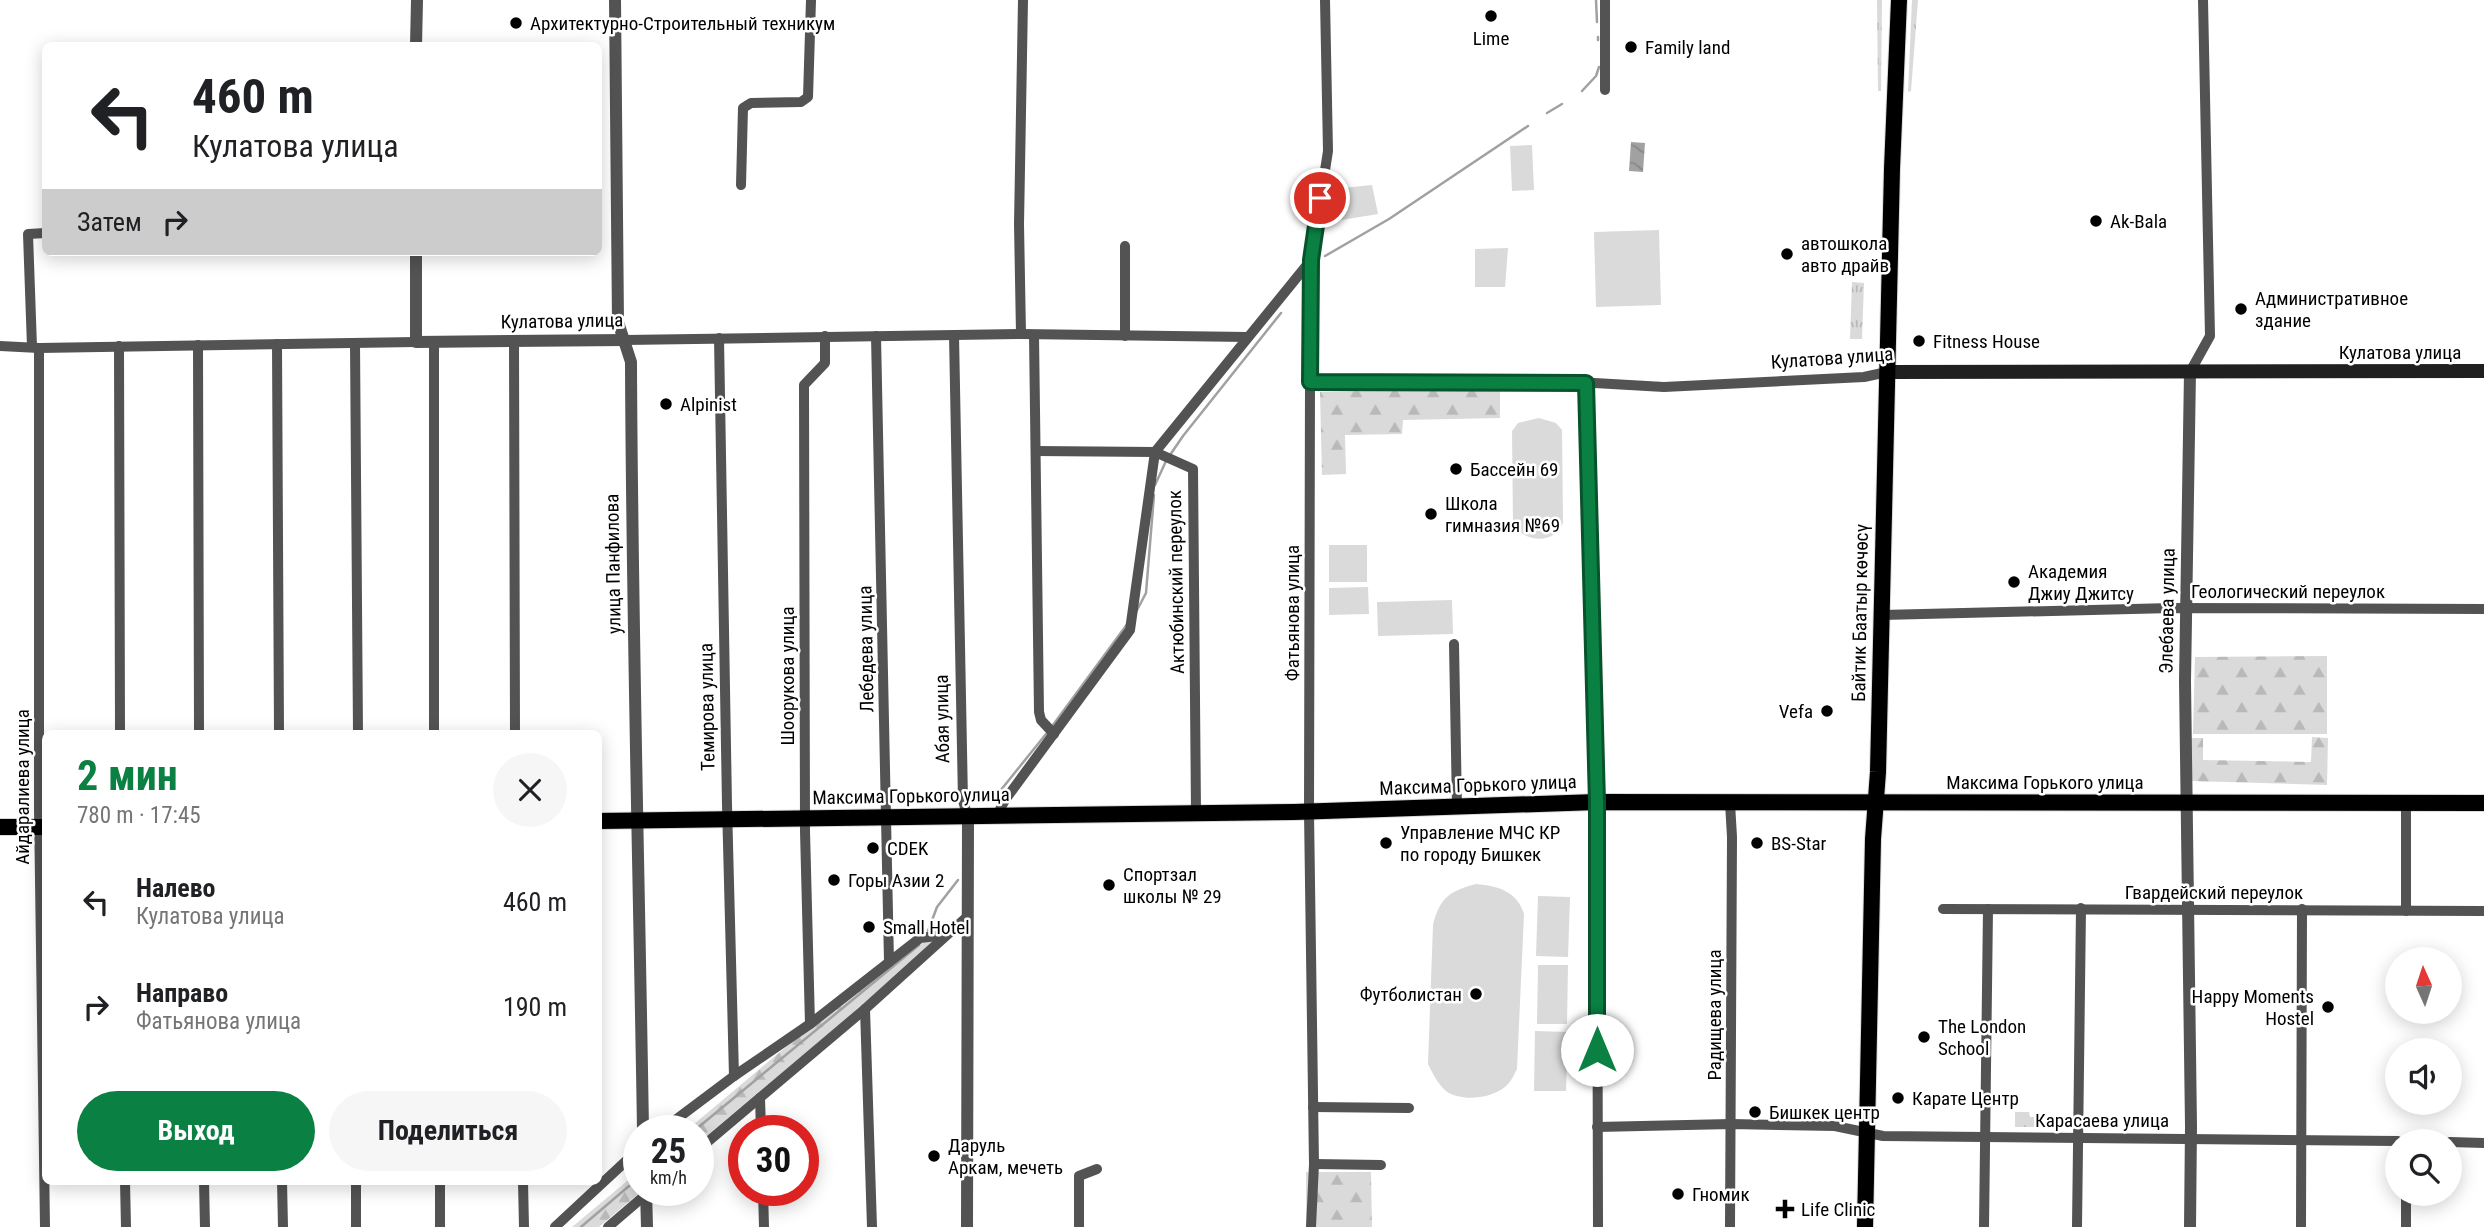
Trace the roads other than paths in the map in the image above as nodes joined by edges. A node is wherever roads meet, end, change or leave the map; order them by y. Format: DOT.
graph roads {
  1 [pos="417,0"];
  2 [pos="615,0"];
  3 [pos="811,0"];
  4 [pos="1023,0"];
  5 [pos="1325,0"];
  6 [pos="1605,0"];
  7 [pos="1899,0"];
  8 [pos="2203,0"];
  9 [pos="416,42"];
  10 [pos="1605,90"];
  11 [pos="741,185"];
  12 [pos="42,233"];
  13 [pos="1125,246"];
  14 [pos="416,256"];
  15 [pos="1311,260"];
  16 [pos="1021,334"];
  17 [pos="954,335"];
  18 [pos="1034,335"];
  19 [pos="825,336"];
  20 [pos="876,336"];
  21 [pos="1125,336"];
  22 [pos="1248,337"];
  23 [pos="719,338"];
  24 [pos="625,340"];
  25 [pos="514,341"];
  26 [pos="416,342"];
  27 [pos="434,342"];
  28 [pos="355,343"];
  29 [pos="277,344"];
  30 [pos="198,345"];
  31 [pos="0,346"];
  32 [pos="119,346"];
  33 [pos="36,347"];
  34 [pos="2484,371"];
  35 [pos="1886,372"];
  36 [pos="2190,372"];
  37 [pos="1310,382"];
  38 [pos="1586,383"];
  39 [pos="1036,451"];
  40 [pos="1155,452"];
  41 [pos="2187,608"];
  42 [pos="2484,609"];
  43 [pos="1882,615"];
  44 [pos="1454,644"];
  45 [pos="120,730"];
  46 [pos="199,730"];
  47 [pos="279,730"];
  48 [pos="358,730"];
  49 [pos="434,730"];
  50 [pos="515,730"];
  51 [pos="1054,734"];
  52 [pos="2406,802"];
  53 [pos="1597,803"];
  54 [pos="1730,803"];
  55 [pos="1875,803"];
  56 [pos="2188,803"];
  57 [pos="2484,803"];
  58 [pos="1457,807"];
  59 [pos="1309,812"];
  60 [pos="1196,813"];
  61 [pos="968,817"];
  62 [pos="996,817"];
  63 [pos="887,818"];
  64 [pos="805,819"];
  65 [pos="727,820"];
  66 [pos="602,821"];
  67 [pos="639,821"];
  68 [pos="0,827"];
  69 [pos="42,827"];
  70 [pos="2081,908"];
  71 [pos="1943,909"];
  72 [pos="1988,909"];
  73 [pos="2189,909"];
  74 [pos="2302,909"];
  75 [pos="2406,911"];
  76 [pos="2484,911"];
  77 [pos="968,916"];
  78 [pos="946,935"];
  79 [pos="890,962"];
  80 [pos="865,1009"];
  81 [pos="810,1024"];
  82 [pos="734,1076"];
  83 [pos="760,1098"];
  84 [pos="1313,1107"];
  85 [pos="1409,1108"];
  86 [pos="643,1115"];
  87 [pos="682,1115"];
  88 [pos="761,1115"];
  89 [pos="1731,1124"];
  90 [pos="1597,1127"];
  91 [pos="1867,1134"];
  92 [pos="714,1137"];
  93 [pos="1985,1137"];
  94 [pos="2078,1138"];
  95 [pos="2192,1139"];
  96 [pos="2301,1140"];
  97 [pos="2385,1141"];
  98 [pos="2462,1142"];
  99 [pos="2484,1143"];
  100 [pos="623,1164"];
  101 [pos="1314,1164"];
  102 [pos="1381,1165"];
  103 [pos="1097,1169"];
  104 [pos="602,1183"];
  105 [pos="45,1185"];
  106 [pos="125,1185"];
  107 [pos="204,1185"];
  108 [pos="282,1185"];
  109 [pos="356,1185"];
  110 [pos="440,1185"];
  111 [pos="523,1185"];
  112 [pos="600,1185"];
  113 [pos="631,1206"];
  114 [pos="648,1206"];
  115 [pos="763,1206"];
  116 [pos="2406,1206"];
  117 [pos="45,1227"];
  118 [pos="126,1227"];
  119 [pos="205,1227"];
  120 [pos="283,1227"];
  121 [pos="356,1227"];
  122 [pos="440,1227"];
  123 [pos="524,1227"];
  124 [pos="555,1227"];
  125 [pos="608,1227"];
  126 [pos="647,1227"];
  127 [pos="764,1227"];
  128 [pos="872,1227"];
  129 [pos="967,1227"];
  130 [pos="1079,1227"];
  131 [pos="1311,1227"];
  132 [pos="1598,1227"];
  133 [pos="1730,1227"];
  134 [pos="1865,1227"];
  135 [pos="1984,1227"];
  136 [pos="2077,1227"];
  137 [pos="2190,1227"];
  138 [pos="2301,1227"];
  139 [pos="2406,1227"];
  1 -- 9 [label="street"];
  2 -- 24 [label="street, улица Панфилова"];
  3 -- 11 [label="street"];
  4 -- 16 [label="street"];
  5 -- 15 [label="street, Фатьянова улица"];
  6 -- 10 [label="street"];
  7 -- 35 [label="main road, Байтик Баатыр көчөсү"];
  8 -- 36 [label="street, Элебаева улица"];
  12 -- 33 [label="street, Айдаралиева улица"];
  13 -- 21 [label="street"];
  14 -- 26 [label="street"];
  15 -- 22 [label="street"];
  15 -- 37 [label="street, Фатьянова улица"];
  16 -- 17 [label="street, Кулатова улица"];
  16 -- 18 [label="street, Кулатова улица"];
  17 -- 20 [label="street, Кулатова улица"];
  17 -- 61 [label="street, Абая улица"];
  18 -- 21 [label="street, Кулатова улица"];
  18 -- 39 [label="street"];
  19 -- 20 [label="street, Кулатова улица"];
  19 -- 23 [label="street, Кулатова улица"];
  19 -- 64 [label="street, Шоорукова улица"];
  20 -- 63 [label="street, Лебедева улица"];
  21 -- 22 [label="street, Кулатова улица"];
  22 -- 40 [label="street"];
  23 -- 24 [label="street, Кулатова улица"];
  23 -- 65 [label="street, Темирова улица"];
  24 -- 25 [label="street, Кулатова улица"];
  24 -- 67 [label="street, улица Панфилова"];
  25 -- 27 [label="street, Кулатова улица"];
  25 -- 50 [label="street"];
  26 -- 27 [label="street, Кулатова улица"];
  26 -- 28 [label="street, Кулатова улица"];
  27 -- 49 [label="street"];
  28 -- 29 [label="street, Кулатова улица"];
  28 -- 48 [label="street"];
  29 -- 30 [label="street, Кулатова улица"];
  29 -- 47 [label="street"];
  30 -- 32 [label="street, Кулатова улица"];
  30 -- 46 [label="street"];
  31 -- 33 [label="street, Кулатова улица"];
  32 -- 33 [label="street, Кулатова улица"];
  32 -- 45 [label="street"];
  33 -- 69 [label="street, Айдаралиева улица"];
  34 -- 36 [label="main road, Кулатова улица"];
  35 -- 36 [label="main road, Кулатова улица"];
  35 -- 38 [label="street, Кулатова улица"];
  35 -- 43 [label="main road, Байтик Баатыр көчөсү"];
  36 -- 41 [label="street, Элебаева улица"];
  37 -- 38 [label="street, Кулатова улица"];
  37 -- 59 [label="street, Фатьянова улица"];
  38 -- 53 [label="street"];
  39 -- 40 [label="street, Актюбинский переулок"];
  39 -- 51 [label="street"];
  40 -- 51 [label="street"];
  40 -- 60 [label="street, Актюбинский переулок"];
  41 -- 42 [label="street, Геологический переулок"];
  41 -- 43 [label="street, Геологический переулок"];
  41 -- 56 [label="street, Элебаева улица"];
  43 -- 55 [label="main road, Байтик Баатыр көчөсү"];
  44 -- 58 [label="street"];
  51 -- 62 [label="street"];
  52 -- 56 [label="main road, Максима Горького улица"];
  52 -- 57 [label="main road, Максима Горького улица"];
  52 -- 75 [label="street"];
  53 -- 54 [label="main road, Максима Горького улица"];
  53 -- 58 [label="main road, Максима Горького улица"];
  53 -- 90 [label="street"];
  54 -- 55 [label="main road, Максима Горького улица"];
  54 -- 89 [label="street, Радищева улица"];
  55 -- 56 [label="main road, Максима Горького улица"];
  55 -- 91 [label="main road, Байтик Баатыр көчөсү"];
  56 -- 73 [label="street, Элебаева улица"];
  58 -- 59 [label="main road, Максима Горького улица"];
  59 -- 60 [label="main road, Максима Горького улица"];
  59 -- 84 [label="street, Фатьянова улица"];
  60 -- 62 [label="main road, Максима Горького улица"];
  61 -- 62 [label="main road, Максима Горького улица"];
  61 -- 63 [label="main road, Максима Горького улица"];
  61 -- 77 [label="street, Абая улица"];
  63 -- 64 [label="main road, Максима Горького улица"];
  63 -- 79 [label="street, Лебедева улица"];
  64 -- 65 [label="main road, Максима Горького улица"];
  64 -- 81 [label="street, Шоорукова улица"];
  65 -- 67 [label="main road, Максима Горького улица"];
  65 -- 82 [label="street, Темирова улица"];
  66 -- 67 [label="main road, Максима Горького улица"];
  67 -- 86 [label="street, улица Панфилова"];
  68 -- 69 [label="main road"];
  70 -- 72 [label="street, Гвардейский переулок"];
  70 -- 73 [label="street, Гвардейский переулок"];
  70 -- 94 [label="street"];
  71 -- 72 [label="street, Гвардейский переулок"];
  72 -- 93 [label="street"];
  73 -- 74 [label="street, Гвардейский переулок"];
  73 -- 95 [label="street, Элебаева улица"];
  74 -- 75 [label="street, Гвардейский переулок"];
  74 -- 96 [label="street"];
  75 -- 76 [label="street, Гвардейский переулок"];
  77 -- 78 [label="street"];
  77 -- 129 [label="street, Абая улица"];
  78 -- 79 [label="street"];
  78 -- 80 [label="street"];
  79 -- 81 [label="street"];
  80 -- 83 [label="street"];
  80 -- 128 [label="street"];
  81 -- 82 [label="street"];
  82 -- 87 [label="street"];
  83 -- 88 [label="street"];
  83 -- 92 [label="street"];
  84 -- 85 [label="street"];
  84 -- 101 [label="street, Фатьянова улица"];
  89 -- 90 [label="street, Карасаева улица"];
  89 -- 91 [label="street, Карасаева улица"];
  89 -- 133 [label="street, Радищева улица"];
  90 -- 132 [label="street"];
  91 -- 93 [label="street, Карасаева улица"];
  91 -- 134 [label="main road, Байтик Баатыр көчөсү"];
  93 -- 94 [label="street, Карасаева улица"];
  93 -- 135 [label="street"];
  94 -- 95 [label="street, Карасаева улица"];
  94 -- 136 [label="street"];
  95 -- 96 [label="street, Карасаева улица"];
  95 -- 137 [label="street, Элебаева улица"];
  96 -- 97 [label="street, Карасаева улица"];
  96 -- 138 [label="street"];
  98 -- 99 [label="street"];
  100 -- 104 [label="street"];
  101 -- 102 [label="street"];
  101 -- 131 [label="street, Фатьянова улица"];
  103 -- 130 [label="street"];
  105 -- 117 [label="street, Айдаралиева улица"];
  106 -- 118 [label="street"];
  107 -- 119 [label="street"];
  108 -- 120 [label="street"];
  109 -- 121 [label="street"];
  110 -- 122 [label="street"];
  111 -- 123 [label="street"];
  112 -- 124 [label="street"];
  113 -- 125 [label="street"];
  114 -- 126 [label="street"];
  115 -- 127 [label="street"];
  116 -- 139 [label="street"];
}
